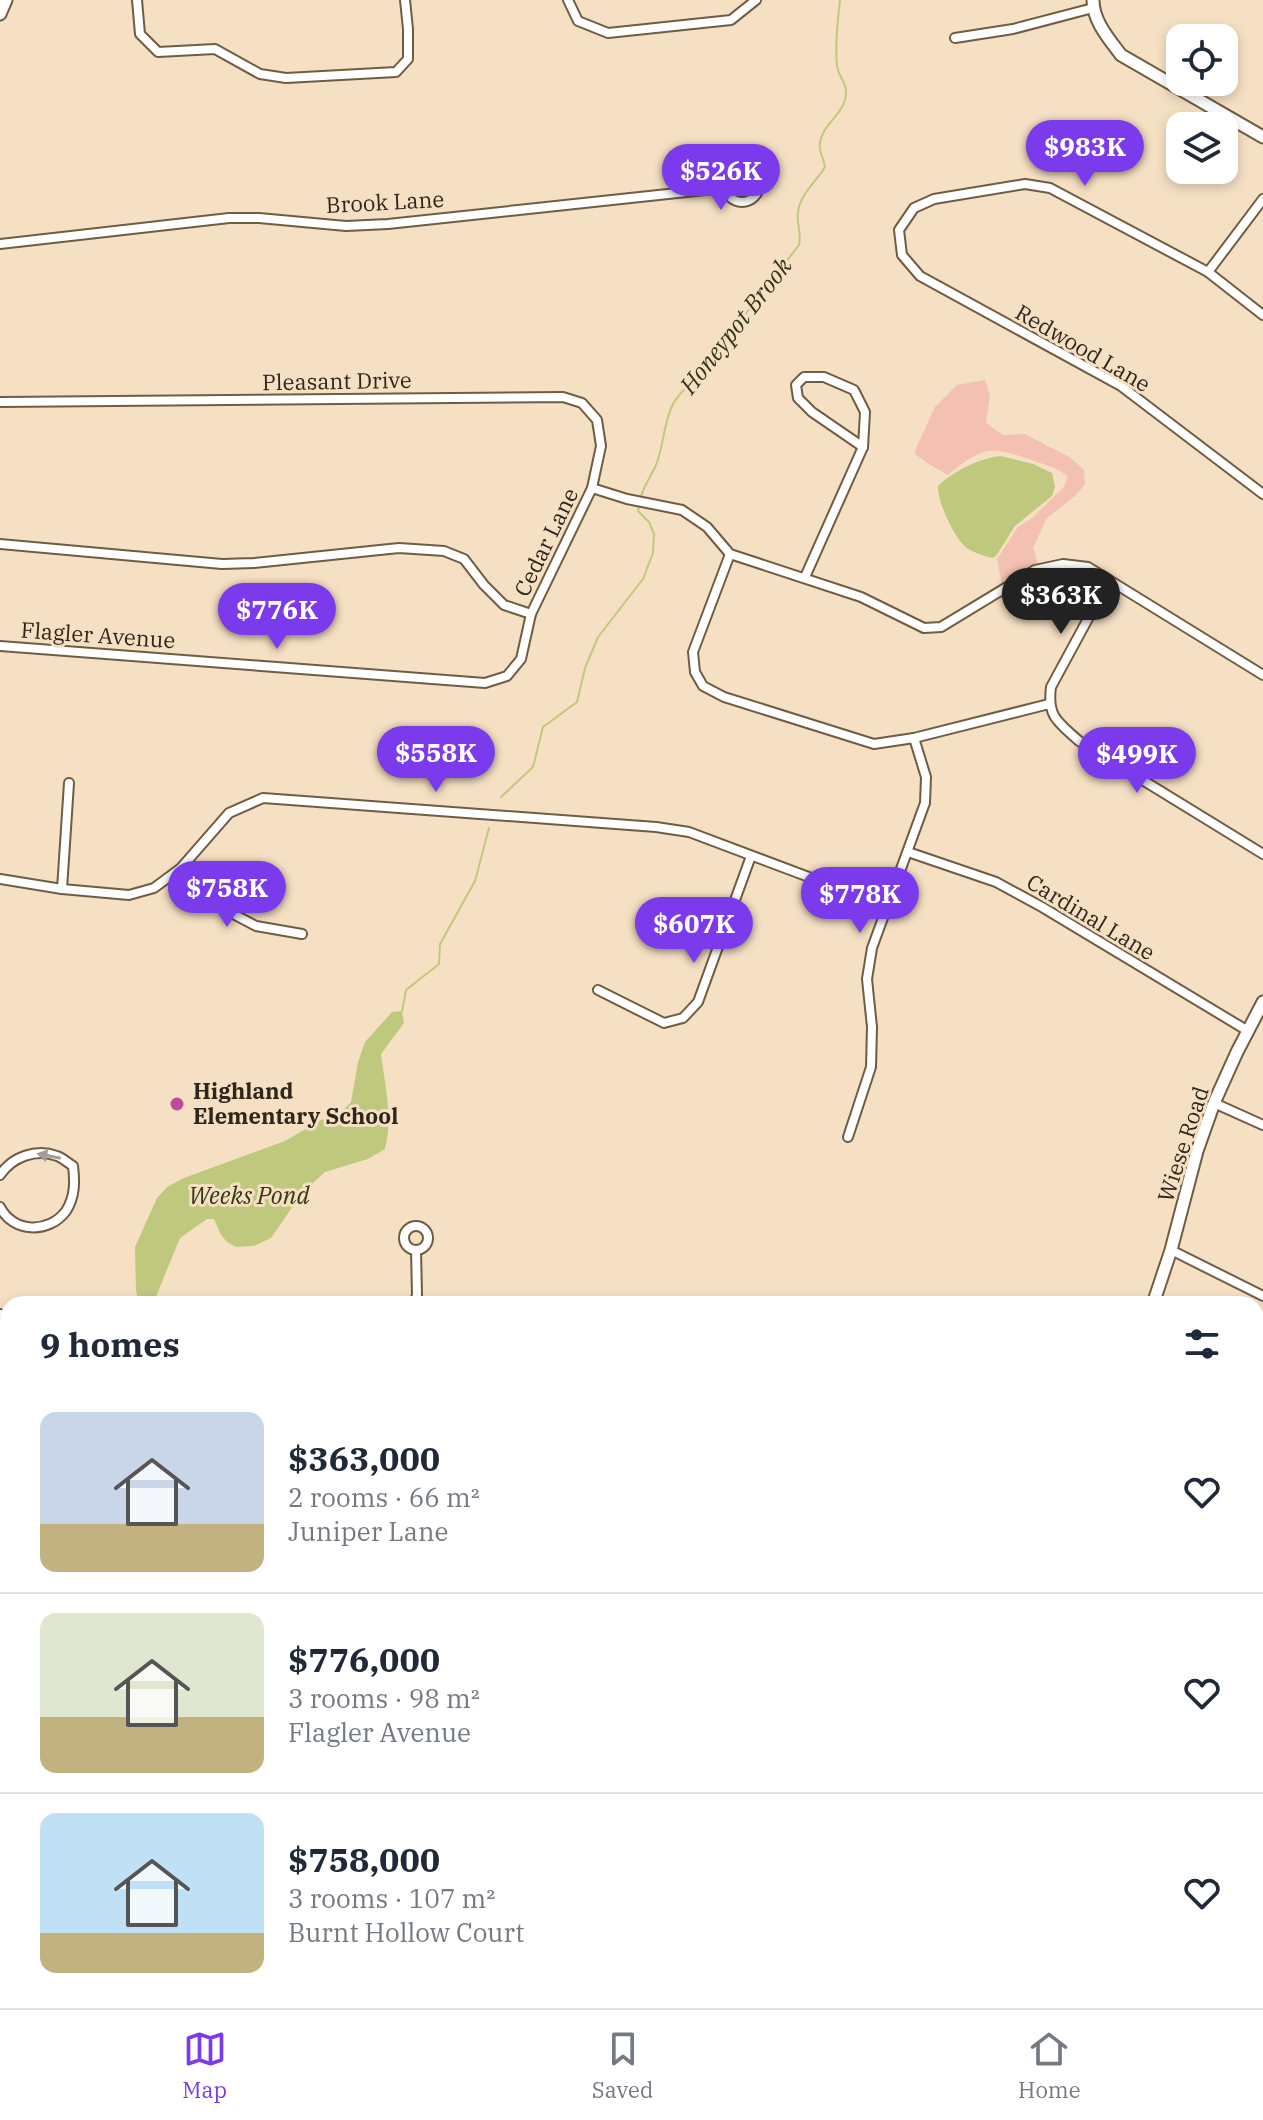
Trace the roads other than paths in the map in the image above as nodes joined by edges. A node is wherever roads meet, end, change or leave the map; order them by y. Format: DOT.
graph roads {
  1 [pos="6,0"];
  2 [pos="137,0"];
  3 [pos="405,0"];
  4 [pos="568,0"];
  5 [pos="756,0"];
  6 [pos="1093,4"];
  7 [pos="0,14"];
  8 [pos="955,38"];
  9 [pos="1263,137"];
  10 [pos="724,188"];
  11 [pos="1263,199"];
  12 [pos="0,244"];
  13 [pos="1208,272"];
  14 [pos="1263,315"];
  15 [pos="0,402"];
  16 [pos="863,447"];
  17 [pos="592,488"];
  18 [pos="1263,494"];
  19 [pos="0,544"];
  20 [pos="730,554"];
  21 [pos="805,577"];
  22 [pos="1109,580"];
  23 [pos="531,614"];
  24 [pos="0,646"];
  25 [pos="1263,675"];
  26 [pos="1049,704"];
  27 [pos="914,738"];
  28 [pos="69,783"];
  29 [pos="908,852"];
  30 [pos="1263,854"];
  31 [pos="751,856"];
  32 [pos="181,868"];
  33 [pos="0,879"];
  34 [pos="62,889"];
  35 [pos="886,906"];
  36 [pos="302,934"];
  37 [pos="598,990"];
  38 [pos="1263,1002"];
  39 [pos="1248,1031"];
  40 [pos="1214,1103"];
  41 [pos="1263,1125"];
  42 [pos="848,1137"];
  43 [pos="0,1175"];
  44 [pos="0,1207"];
  45 [pos="416,1250"];
  46 [pos="1171,1250"];
  47 [pos="417,1296"];
  48 [pos="1156,1296"];
  49 [pos="1263,1296"];
  1 -- 7 [label="street"];
  2 -- 3 [label="street"];
  4 -- 5 [label="street"];
  6 -- 8 [label="street"];
  6 -- 9 [label="street"];
  10 -- 10 [label="street, Brook Lane"];
  10 -- 12 [label="street, Brook Lane"];
  11 -- 13 [label="street"];
  13 -- 14 [label="street"];
  13 -- 18 [label="street, Redwood Lane"];
  15 -- 17 [label="street, Pleasant Drive"];
  16 -- 16 [label="street"];
  16 -- 21 [label="street"];
  17 -- 20 [label="street, Cedar Lane"];
  17 -- 23 [label="street, Cedar Lane"];
  19 -- 23 [label="street, Cedar Lane"];
  20 -- 21 [label="street"];
  20 -- 27 [label="street"];
  21 -- 22 [label="street"];
  22 -- 25 [label="street"];
  22 -- 26 [label="street"];
  23 -- 24 [label="street, Flagler Avenue"];
  26 -- 27 [label="street"];
  26 -- 30 [label="street"];
  27 -- 29 [label="street"];
  28 -- 34 [label="street"];
  29 -- 35 [label="street"];
  29 -- 39 [label="street, Cardinal Lane"];
  31 -- 32 [label="street"];
  31 -- 35 [label="street"];
  31 -- 37 [label="street"];
  32 -- 34 [label="street"];
  32 -- 36 [label="street"];
  33 -- 34 [label="street"];
  35 -- 42 [label="street"];
  38 -- 39 [label="street, Wiese Road"];
  39 -- 40 [label="street, Wiese Road"];
  40 -- 41 [label="street"];
  40 -- 46 [label="street, Wiese Road"];
  44 -- 43 [label="street, one-way"];
  45 -- 47 [label="street"];
  46 -- 48 [label="street, Wiese Road"];
  46 -- 49 [label="street"];
}
